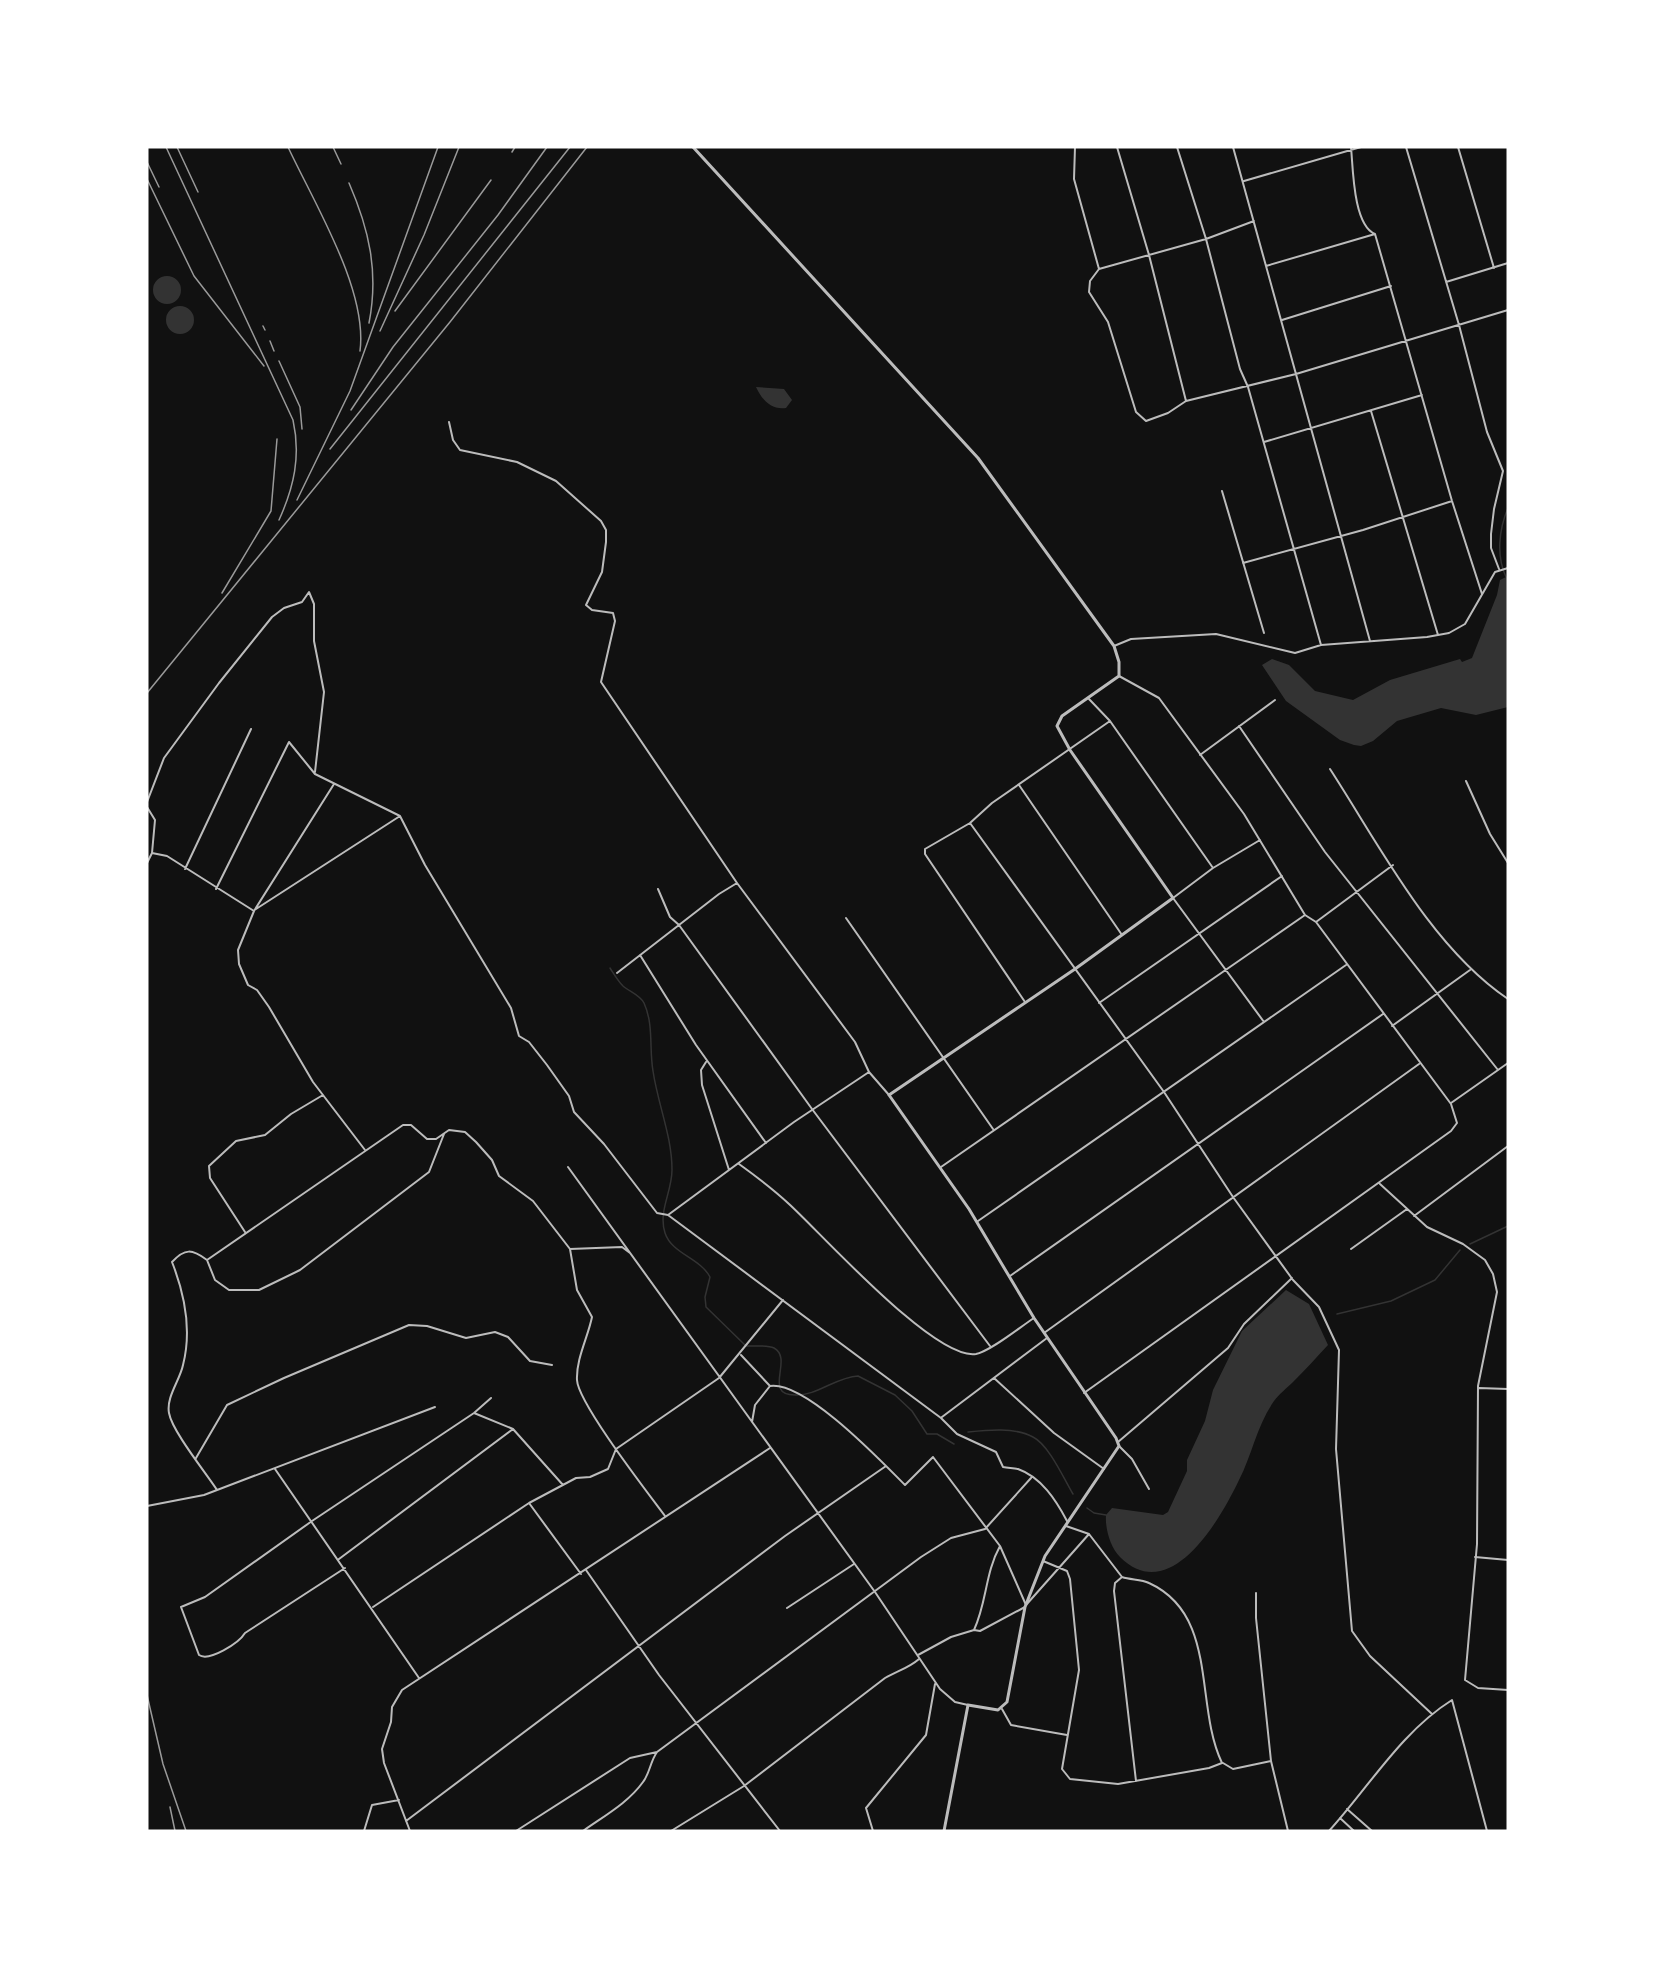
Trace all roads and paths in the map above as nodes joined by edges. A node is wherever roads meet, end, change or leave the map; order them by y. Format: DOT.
graph roads {
  1 [pos="693,147"];
  2 [pos="1075,147"];
  3 [pos="1117,147"];
  4 [pos="1177,147"];
  5 [pos="1233,147"];
  6 [pos="1361,147"];
  7 [pos="1406,147"];
  8 [pos="1458,147"];
  9 [pos="1351,148"];
  10 [pos="1244,181"];
  11 [pos="1254,222"];
  12 [pos="1375,234"];
  13 [pos="1206,239"];
  14 [pos="1149,255"];
  15 [pos="1508,263"];
  16 [pos="1266,266"];
  17 [pos="1494,268"];
  18 [pos="1099,269"];
  19 [pos="1446,282"];
  20 [pos="1391,286"];
  21 [pos="1508,310"];
  22 [pos="1281,320"];
  23 [pos="1459,325"];
  24 [pos="1407,341"];
  25 [pos="1296,374"];
  26 [pos="1248,387"];
  27 [pos="1422,395"];
  28 [pos="1186,401"];
  29 [pos="1371,411"];
  30 [pos="449,422"];
  31 [pos="1312,429"];
  32 [pos="1263,442"];
  33 [pos="1222,491"];
  34 [pos="1452,501"];
  35 [pos="1402,517"];
  36 [pos="1342,536"];
  37 [pos="1293,549"];
  38 [pos="1243,563"];
  39 [pos="1507,568"];
  40 [pos="1499,569"];
  41 [pos="1482,594"];
  42 [pos="1264,633"];
  43 [pos="1438,635"];
  44 [pos="1370,641"];
  45 [pos="1321,645"];
  46 [pos="1114,646"];
  47 [pos="1119,676"];
  48 [pos="1089,699"];
  49 [pos="1275,700"];
  50 [pos="1110,721"];
  51 [pos="1239,726"];
  52 [pos="251,729"];
  53 [pos="1070,750"];
  54 [pos="1200,756"];
  55 [pos="1330,768"];
  56 [pos="315,774"];
  57 [pos="1466,781"];
  58 [pos="334,783"];
  59 [pos="1020,785"];
  60 [pos="147,802"];
  61 [pos="147,807"];
  62 [pos="400,816"];
  63 [pos="970,823"];
  64 [pos="1260,840"];
  65 [pos="152,853"];
  66 [pos="147,863"];
  67 [pos="1508,863"];
  68 [pos="1393,866"];
  69 [pos="1214,868"];
  70 [pos="185,869"];
  71 [pos="1282,876"];
  72 [pos="737,883"];
  73 [pos="216,889"];
  74 [pos="658,889"];
  75 [pos="1357,891"];
  76 [pos="1173,898"];
  77 [pos="254,911"];
  78 [pos="1305,915"];
  79 [pos="846,918"];
  80 [pos="1316,922"];
  81 [pos="679,925"];
  82 [pos="1122,935"];
  83 [pos="1199,935"];
  84 [pos="640,955"];
  85 [pos="1346,965"];
  86 [pos="1075,969"];
  87 [pos="1227,970"];
  88 [pos="1470,970"];
  89 [pos="617,973"];
  90 [pos="1437,995"];
  91 [pos="1508,999"];
  92 [pos="1025,1002"];
  93 [pos="1098,1003"];
  94 [pos="1383,1014"];
  95 [pos="1264,1022"];
  96 [pos="1392,1026"];
  97 [pos="1126,1038"];
  98 [pos="944,1059"];
  99 [pos="707,1061"];
  100 [pos="1508,1063"];
  101 [pos="1419,1064"];
  102 [pos="1498,1070"];
  103 [pos="869,1072"];
  104 [pos="1164,1092"];
  105 [pos="323,1095"];
  106 [pos="889,1095"];
  107 [pos="1451,1104"];
  108 [pos="812,1109"];
  109 [pos="993,1129"];
  110 [pos="444,1134"];
  111 [pos="766,1143"];
  112 [pos="1197,1144"];
  113 [pos="1508,1146"];
  114 [pos="365,1150"];
  115 [pos="738,1163"];
  116 [pos="568,1167"];
  117 [pos="941,1167"];
  118 [pos="729,1170"];
  119 [pos="1380,1184"];
  120 [pos="1233,1197"];
  121 [pos="1407,1209"];
  122 [pos="668,1215"];
  123 [pos="1414,1216"];
  124 [pos="978,1221"];
  125 [pos="245,1233"];
  126 [pos="1351,1248"];
  127 [pos="570,1249"];
  128 [pos="632,1254"];
  129 [pos="1276,1255"];
  130 [pos="207,1260"];
  131 [pos="1010,1276"];
  132 [pos="1292,1278"];
  133 [pos="783,1300"];
  134 [pos="1034,1318"];
  135 [pos="1044,1333"];
  136 [pos="1047,1338"];
  137 [pos="990,1346"];
  138 [pos="741,1355"];
  139 [pos="552,1365"];
  140 [pos="719,1378"];
  141 [pos="994,1378"];
  142 [pos="772,1386"];
  143 [pos="1479,1388"];
  144 [pos="1508,1389"];
  145 [pos="1084,1393"];
  146 [pos="491,1398"];
  147 [pos="435,1407"];
  148 [pos="474,1413"];
  149 [pos="941,1418"];
  150 [pos="752,1422"];
  151 [pos="513,1429"];
  152 [pos="1119,1444"];
  153 [pos="770,1448"];
  154 [pos="616,1449"];
  155 [pos="196,1458"];
  156 [pos="886,1466"];
  157 [pos="275,1469"];
  158 [pos="1104,1469"];
  159 [pos="1031,1478"];
  160 [pos="563,1485"];
  161 [pos="1149,1489"];
  162 [pos="217,1490"];
  163 [pos="529,1503"];
  164 [pos="147,1506"];
  165 [pos="818,1514"];
  166 [pos="665,1516"];
  167 [pos="312,1521"];
  168 [pos="1067,1521"];
  169 [pos="1064,1525"];
  170 [pos="985,1529"];
  171 [pos="1089,1534"];
  172 [pos="1000,1546"];
  173 [pos="1475,1557"];
  174 [pos="339,1559"];
  175 [pos="1508,1560"];
  176 [pos="1043,1561"];
  177 [pos="854,1563"];
  178 [pos="345,1568"];
  179 [pos="1061,1568"];
  180 [pos="586,1570"];
  181 [pos="581,1574"];
  182 [pos="1122,1577"];
  183 [pos="875,1592"];
  184 [pos="1256,1593"];
  185 [pos="1025,1606"];
  186 [pos="373,1608"];
  187 [pos="787,1608"];
  188 [pos="974,1629"];
  189 [pos="638,1645"];
  190 [pos="918,1657"];
  191 [pos="419,1678"];
  192 [pos="935,1682"];
  193 [pos="1508,1689"];
  194 [pos="968,1705"];
  195 [pos="1002,1709"];
  196 [pos="1432,1714"];
  197 [pos="697,1723"];
  198 [pos="1067,1735"];
  199 [pos="657,1752"];
  200 [pos="1271,1761"];
  201 [pos="1222,1763"];
  202 [pos="1136,1781"];
  203 [pos="744,1786"];
  204 [pos="399,1800"];
  205 [pos="1347,1809"];
  206 [pos="1340,1818"];
  207 [pos="406,1821"];
  208 [pos="363,1831"];
  209 [pos="410,1831"];
  210 [pos="516,1831"];
  211 [pos="583,1831"];
  212 [pos="671,1831"];
  213 [pos="780,1831"];
  214 [pos="873,1831"];
  215 [pos="944,1831"];
  216 [pos="1288,1831"];
  217 [pos="1329,1831"];
  218 [pos="1354,1831"];
  219 [pos="1372,1831"];
  220 [pos="1487,1831"];
  1 -- 46 [label="street"];
  2 -- 18 [label="street"];
  3 -- 14 [label="street"];
  4 -- 13 [label="street"];
  5 -- 10 [label="street"];
  6 -- 9 [label="street"];
  7 -- 19 [label="street"];
  8 -- 17 [label="street"];
  9 -- 10 [label="street"];
  9 -- 12 [label="street"];
  10 -- 11 [label="street"];
  11 -- 13 [label="street"];
  11 -- 16 [label="street"];
  12 -- 16 [label="street"];
  12 -- 20 [label="street"];
  13 -- 14 [label="street"];
  13 -- 26 [label="street"];
  14 -- 18 [label="street"];
  14 -- 28 [label="street"];
  15 -- 17 [label="street"];
  16 -- 22 [label="street"];
  17 -- 19 [label="street"];
  18 -- 28 [label="street"];
  19 -- 23 [label="street"];
  20 -- 22 [label="street"];
  20 -- 24 [label="street"];
  21 -- 23 [label="street"];
  22 -- 25 [label="street"];
  23 -- 24 [label="street"];
  23 -- 40 [label="street"];
  24 -- 25 [label="street"];
  24 -- 27 [label="street"];
  25 -- 26 [label="street"];
  25 -- 31 [label="street"];
  26 -- 28 [label="street"];
  26 -- 32 [label="street"];
  27 -- 29 [label="street"];
  27 -- 34 [label="street"];
  29 -- 31 [label="street"];
  29 -- 35 [label="street"];
  30 -- 72 [label="street"];
  31 -- 32 [label="street"];
  31 -- 36 [label="street"];
  32 -- 37 [label="street"];
  33 -- 38 [label="street"];
  34 -- 35 [label="street"];
  34 -- 41 [label="street"];
  35 -- 36 [label="street"];
  35 -- 43 [label="street"];
  36 -- 37 [label="street"];
  36 -- 44 [label="street"];
  37 -- 38 [label="street"];
  37 -- 45 [label="street"];
  38 -- 42 [label="street"];
  39 -- 40 [label="street"];
  40 -- 41 [label="street"];
  41 -- 43 [label="street"];
  43 -- 44 [label="street"];
  44 -- 45 [label="street"];
  45 -- 46 [label="street"];
  46 -- 47 [label="street"];
  47 -- 48 [label="street"];
  47 -- 54 [label="street"];
  48 -- 50 [label="street"];
  48 -- 53 [label="street"];
  49 -- 51 [label="street"];
  50 -- 53 [label="street"];
  50 -- 69 [label="street"];
  51 -- 54 [label="street"];
  51 -- 75 [label="street"];
  52 -- 70 [label="street"];
  53 -- 59 [label="street"];
  53 -- 76 [label="street"];
  54 -- 64 [label="street"];
  55 -- 68 [label="street"];
  56 -- 58 [label="street"];
  56 -- 60 [label="street"];
  56 -- 73 [label="street"];
  57 -- 67 [label="street"];
  58 -- 62 [label="street"];
  58 -- 77 [label="street"];
  59 -- 63 [label="street"];
  59 -- 82 [label="street"];
  61 -- 65 [label="street"];
  62 -- 77 [label="street"];
  62 -- 122 [label="street"];
  63 -- 86 [label="street"];
  63 -- 92 [label="street"];
  64 -- 69 [label="street"];
  64 -- 71 [label="street"];
  65 -- 66 [label="street"];
  65 -- 70 [label="street"];
  68 -- 75 [label="street"];
  68 -- 88 [label="street"];
  69 -- 76 [label="street"];
  70 -- 73 [label="street"];
  71 -- 78 [label="street"];
  71 -- 83 [label="street"];
  72 -- 81 [label="street"];
  72 -- 103 [label="street"];
  73 -- 77 [label="street"];
  74 -- 81 [label="street"];
  75 -- 80 [label="street"];
  75 -- 90 [label="street"];
  76 -- 82 [label="street"];
  76 -- 83 [label="street"];
  77 -- 105 [label="street"];
  78 -- 80 [label="street"];
  78 -- 87 [label="street"];
  79 -- 98 [label="street"];
  80 -- 85 [label="street"];
  81 -- 84 [label="street"];
  81 -- 108 [label="street"];
  82 -- 86 [label="street"];
  83 -- 87 [label="street"];
  83 -- 93 [label="street"];
  84 -- 89 [label="street"];
  84 -- 99 [label="street"];
  85 -- 94 [label="street"];
  85 -- 95 [label="street"];
  86 -- 92 [label="street"];
  86 -- 93 [label="street"];
  87 -- 95 [label="street"];
  87 -- 97 [label="street"];
  88 -- 90 [label="street"];
  88 -- 91 [label="street"];
  90 -- 96 [label="street"];
  90 -- 102 [label="street"];
  92 -- 98 [label="street"];
  93 -- 97 [label="street"];
  94 -- 96 [label="street"];
  94 -- 112 [label="street"];
  95 -- 104 [label="street"];
  96 -- 101 [label="street"];
  97 -- 104 [label="street"];
  97 -- 109 [label="street"];
  98 -- 106 [label="street"];
  98 -- 109 [label="street"];
  99 -- 111 [label="street"];
  99 -- 118 [label="street"];
  100 -- 102 [label="street"];
  101 -- 107 [label="street"];
  101 -- 120 [label="street"];
  102 -- 107 [label="street"];
  103 -- 106 [label="street"];
  103 -- 108 [label="street"];
  104 -- 112 [label="street"];
  104 -- 124 [label="street"];
  105 -- 114 [label="street"];
  105 -- 125 [label="street"];
  106 -- 117 [label="street"];
  107 -- 119 [label="street"];
  108 -- 111 [label="street"];
  108 -- 137 [label="street"];
  109 -- 117 [label="street"];
  110 -- 114 [label="street"];
  110 -- 127 [label="street"];
  110 -- 130 [label="street"];
  111 -- 115 [label="street"];
  112 -- 120 [label="street"];
  112 -- 131 [label="street"];
  113 -- 123 [label="street"];
  114 -- 125 [label="street"];
  115 -- 118 [label="street"];
  115 -- 137 [label="street"];
  116 -- 128 [label="street"];
  117 -- 124 [label="street"];
  118 -- 122 [label="street"];
  119 -- 121 [label="street"];
  119 -- 129 [label="street"];
  120 -- 129 [label="street"];
  120 -- 135 [label="street"];
  121 -- 123 [label="street"];
  121 -- 126 [label="street"];
  122 -- 133 [label="street"];
  123 -- 143 [label="street"];
  124 -- 131 [label="street"];
  125 -- 130 [label="street"];
  127 -- 128 [label="street"];
  127 -- 154 [label="street"];
  128 -- 140 [label="street"];
  129 -- 132 [label="street"];
  129 -- 145 [label="street"];
  130 -- 155 [label="street"];
  131 -- 134 [label="street"];
  132 -- 152 [label="street"];
  132 -- 196 [label="street"];
  133 -- 138 [label="street"];
  133 -- 149 [label="street"];
  134 -- 135 [label="street"];
  134 -- 137 [label="street"];
  135 -- 136 [label="street"];
  136 -- 141 [label="street"];
  136 -- 145 [label="street"];
  138 -- 140 [label="street"];
  138 -- 142 [label="street"];
  139 -- 155 [label="street"];
  140 -- 150 [label="street"];
  140 -- 154 [label="street"];
  141 -- 149 [label="street"];
  141 -- 158 [label="street"];
  142 -- 150 [label="street"];
  142 -- 156 [label="street"];
  143 -- 144 [label="street"];
  143 -- 173 [label="street"];
  145 -- 152 [label="street"];
  146 -- 148 [label="street"];
  147 -- 157 [label="street"];
  148 -- 151 [label="street"];
  148 -- 167 [label="street"];
  149 -- 159 [label="street"];
  150 -- 153 [label="street"];
  151 -- 160 [label="street"];
  151 -- 174 [label="street"];
  152 -- 158 [label="street"];
  152 -- 161 [label="street"];
  153 -- 165 [label="street"];
  153 -- 166 [label="street"];
  154 -- 160 [label="street"];
  154 -- 166 [label="street"];
  155 -- 162 [label="street"];
  156 -- 165 [label="street"];
  156 -- 170 [label="street"];
  157 -- 162 [label="street"];
  157 -- 167 [label="street"];
  158 -- 168 [label="street"];
  159 -- 168 [label="street"];
  159 -- 170 [label="street"];
  160 -- 163 [label="street"];
  162 -- 164 [label="street"];
  163 -- 181 [label="street"];
  163 -- 186 [label="street"];
  165 -- 177 [label="street"];
  165 -- 189 [label="street"];
  166 -- 180 [label="street"];
  167 -- 174 [label="street"];
  167 -- 178 [label="street"];
  168 -- 169 [label="street"];
  169 -- 171 [label="street"];
  169 -- 176 [label="street"];
  170 -- 172 [label="street"];
  170 -- 183 [label="street"];
  171 -- 179 [label="street"];
  171 -- 182 [label="street"];
  172 -- 185 [label="street"];
  172 -- 188 [label="street"];
  173 -- 175 [label="street"];
  173 -- 193 [label="street"];
  174 -- 178 [label="street"];
  176 -- 179 [label="street"];
  176 -- 185 [label="street"];
  177 -- 183 [label="street"];
  177 -- 187 [label="street"];
  178 -- 186 [label="street"];
  179 -- 185 [label="street"];
  179 -- 198 [label="street"];
  180 -- 181 [label="street"];
  180 -- 189 [label="street"];
  181 -- 191 [label="street"];
  182 -- 201 [label="street"];
  182 -- 202 [label="street"];
  183 -- 190 [label="street"];
  183 -- 197 [label="street"];
  184 -- 200 [label="street"];
  185 -- 188 [label="street"];
  185 -- 195 [label="street"];
  186 -- 191 [label="street"];
  188 -- 190 [label="street"];
  189 -- 197 [label="street"];
  189 -- 207 [label="street"];
  190 -- 192 [label="street"];
  190 -- 203 [label="street"];
  191 -- 204 [label="street"];
  192 -- 194 [label="street"];
  192 -- 214 [label="street"];
  194 -- 195 [label="street"];
  194 -- 215 [label="street"];
  195 -- 198 [label="street"];
  196 -- 205 [label="street"];
  196 -- 220 [label="street"];
  197 -- 199 [label="street"];
  197 -- 203 [label="street"];
  198 -- 202 [label="street"];
  199 -- 210 [label="street"];
  199 -- 211 [label="street"];
  200 -- 201 [label="street"];
  200 -- 216 [label="street"];
  201 -- 202 [label="street"];
  203 -- 212 [label="street"];
  203 -- 213 [label="street"];
  204 -- 207 [label="street"];
  204 -- 208 [label="street"];
  205 -- 206 [label="street"];
  205 -- 219 [label="street"];
  206 -- 217 [label="street"];
  206 -- 218 [label="street"];
  207 -- 209 [label="street"];
}
